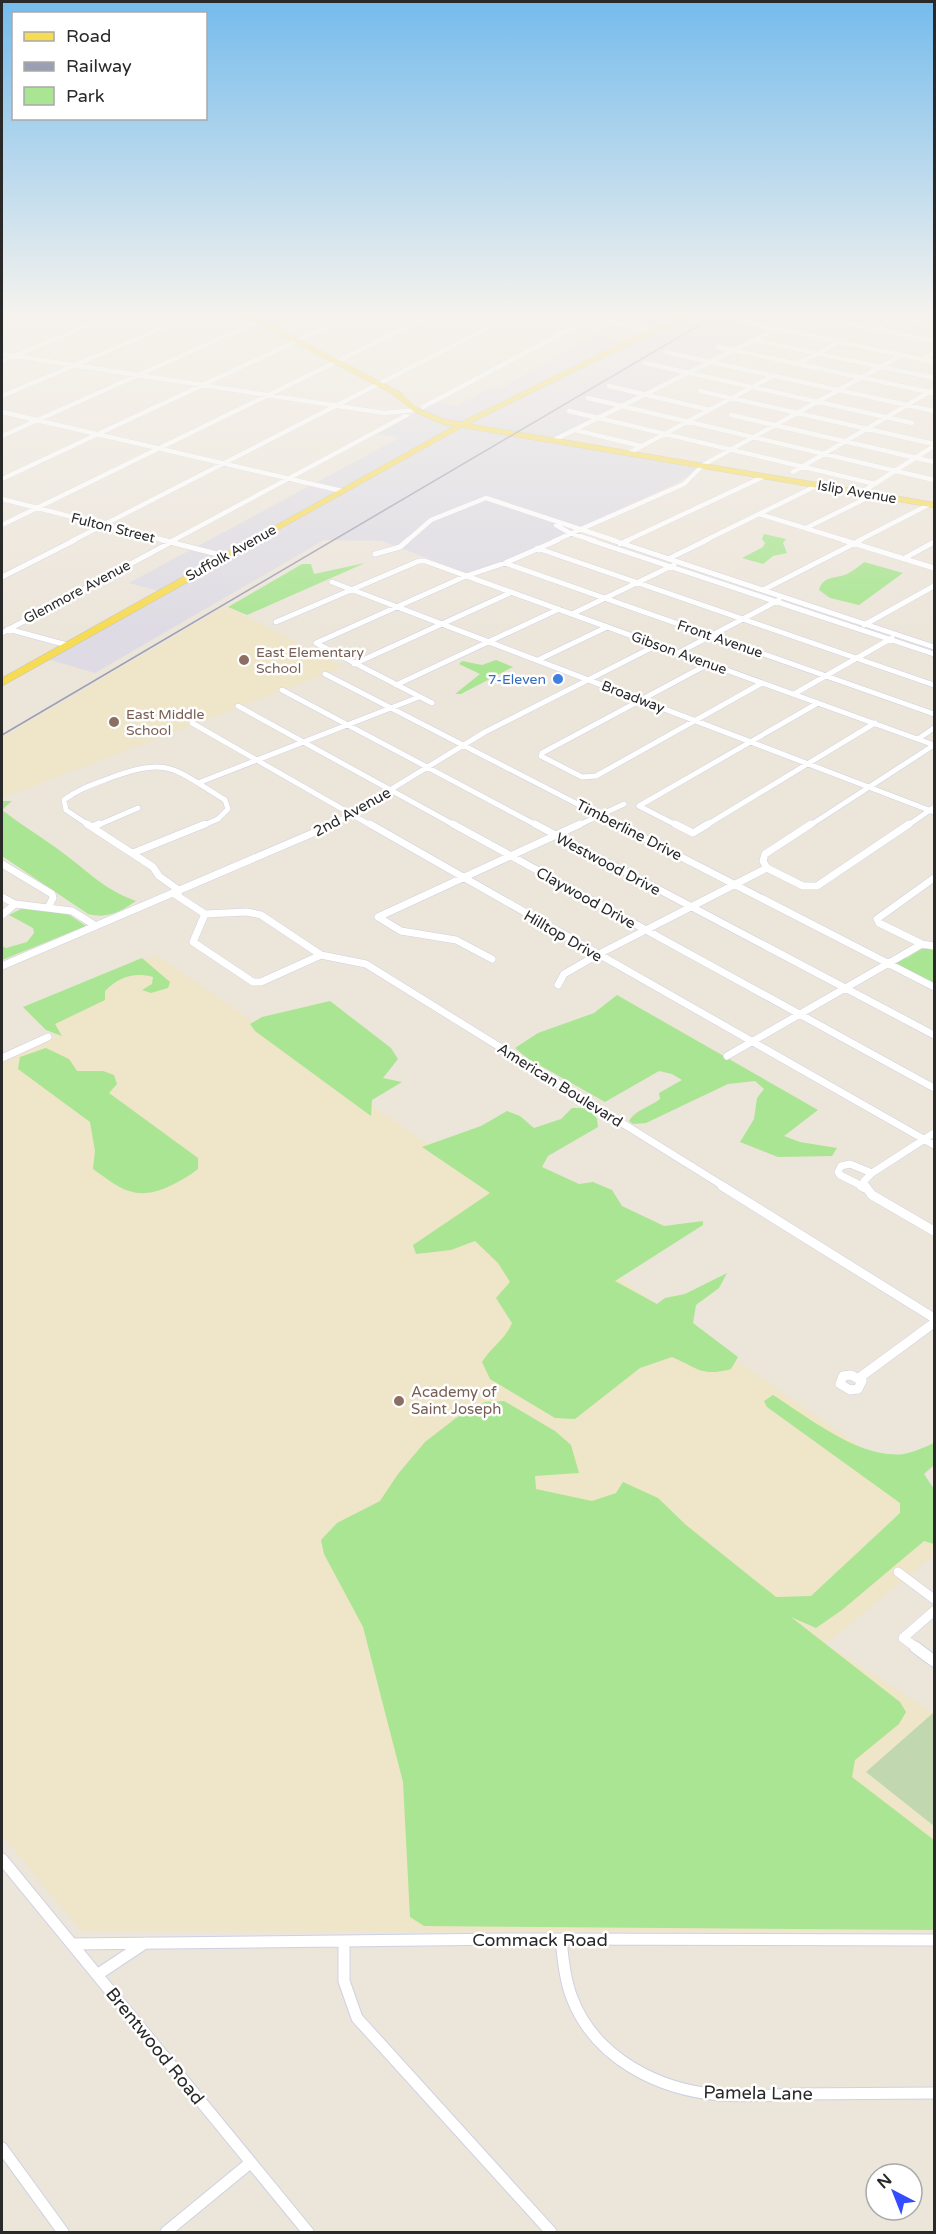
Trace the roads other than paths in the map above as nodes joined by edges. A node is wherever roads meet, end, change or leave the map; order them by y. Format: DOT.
graph roads {
  1 [pos="33,421"];
  2 [pos="41,421"];
  3 [pos="125,421"];
  4 [pos="215,421"];
  5 [pos="307,421"];
  6 [pos="395,421"];
  7 [pos="443,421"];
  8 [pos="453,421"];
  9 [pos="469,421"];
  10 [pos="592,421"];
  11 [pos="612,421"];
  12 [pos="688,421"];
  13 [pos="689,421"];
  14 [pos="759,421"];
  15 [pos="783,421"];
  16 [pos="833,421"];
  17 [pos="880,421"];
  18 [pos="905,421"];
  19 [pos="912,423"];
  20 [pos="461,425"];
  21 [pos="776,425"];
  22 [pos="866,429"];
  23 [pos="575,430"];
  24 [pos="97,434"];
  25 [pos="665,434"];
  26 [pos="2,436"];
  27 [pos="754,437"];
  28 [pos="555,440"];
  29 [pos="845,441"];
  30 [pos="934,445"];
  31 [pos="641,446"];
  32 [pos="159,449"];
  33 [pos="732,450"];
  34 [pos="628,453"];
  35 [pos="825,454"];
  36 [pos="917,458"];
  37 [pos="934,462"];
  38 [pos="224,464"];
  39 [pos="703,465"];
  40 [pos="803,467"];
  41 [pos="896,471"];
  42 [pos="793,472"];
  43 [pos="765,476"];
  44 [pos="289,478"];
  45 [pos="2,479"];
  46 [pos="934,480"];
  47 [pos="875,484"];
  48 [pos="818,485"];
  49 [pos="342,491"];
  50 [pos="862,492"];
  51 [pos="873,495"];
  52 [pos="2,499"];
  53 [pos="932,505"];
  54 [pos="36,508"];
  55 [pos="759,514"];
  56 [pos="548,519"];
  57 [pos="2,525"];
  58 [pos="103,525"];
  59 [pos="806,528"];
  60 [pos="581,530"];
  61 [pos="572,534"];
  62 [pos="171,542"];
  63 [pos="934,542"];
  64 [pos="622,543"];
  65 [pos="854,543"];
  66 [pos="613,547"];
  67 [pos="537,548"];
  68 [pos="375,554"];
  69 [pos="225,556"];
  70 [pos="668,559"];
  71 [pos="903,559"];
  72 [pos="680,562"];
  73 [pos="505,563"];
  74 [pos="672,566"];
  75 [pos="934,568"];
  76 [pos="466,576"];
  77 [pos="2,577"];
  78 [pos="332,582"];
  79 [pos="636,583"];
  80 [pos="934,586"];
  81 [pos="352,590"];
  82 [pos="763,590"];
  83 [pos="512,592"];
  84 [pos="756,594"];
  85 [pos="784,597"];
  86 [pos="604,598"];
  87 [pos="777,601"];
  88 [pos="396,607"];
  89 [pos="559,609"];
  90 [pos="572,614"];
  91 [pos="743,619"];
  92 [pos="276,622"];
  93 [pos="442,624"];
  94 [pos="865,624"];
  95 [pos="607,627"];
  96 [pos="2,628"];
  97 [pos="857,628"];
  98 [pos="8,630"];
  99 [pos="2,633"];
  100 [pos="897,635"];
  101 [pos="711,636"];
  102 [pos="890,639"];
  103 [pos="489,642"];
  104 [pos="67,645"];
  105 [pos="657,645"];
  106 [pos="934,647"];
  107 [pos="680,652"];
  108 [pos="934,654"];
  109 [pos="857,658"];
  110 [pos="538,660"];
  111 [pos="710,663"];
  112 [pos="354,664"];
  113 [pos="324,674"];
  114 [pos="827,676"];
  115 [pos="588,680"];
  116 [pos="2,682"];
  117 [pos="762,683"];
  118 [pos="396,685"];
  119 [pos="934,685"];
  120 [pos="282,690"];
  121 [pos="794,694"];
  122 [pos="419,697"];
  123 [pos="641,700"];
  124 [pos="432,703"];
  125 [pos="818,703"];
  126 [pos="238,706"];
  127 [pos="391,708"];
  128 [pos="934,714"];
  129 [pos="695,720"];
  130 [pos="192,723"];
  131 [pos="875,723"];
  132 [pos="347,725"];
  133 [pos="934,728"];
  134 [pos="918,739"];
  135 [pos="303,742"];
  136 [pos="751,742"];
  137 [pos="934,745"];
  138 [pos="464,746"];
  139 [pos="256,760"];
  140 [pos="808,764"];
  141 [pos="428,768"];
  142 [pos="198,783"];
  143 [pos="868,786"];
  144 [pos="390,791"];
  145 [pos="624,804"];
  146 [pos="138,808"];
  147 [pos="933,810"];
  148 [pos="350,815"];
  149 [pos="598,815"];
  150 [pos="92,826"];
  151 [pos="554,835"];
  152 [pos="134,853"];
  153 [pos="508,856"];
  154 [pos="2,864"];
  155 [pos="767,868"];
  156 [pos="461,878"];
  157 [pos="934,878"];
  158 [pos="736,885"];
  159 [pos="176,892"];
  160 [pos="2,897"];
  161 [pos="15,904"];
  162 [pos="49,906"];
  163 [pos="691,908"];
  164 [pos="205,914"];
  165 [pos="2,915"];
  166 [pos="96,926"];
  167 [pos="646,931"];
  168 [pos="921,944"];
  169 [pos="934,946"];
  170 [pos="321,955"];
  171 [pos="597,956"];
  172 [pos="492,959"];
  173 [pos="888,963"];
  174 [pos="2,966"];
  175 [pos="558,985"];
  176 [pos="934,987"];
  177 [pos="844,988"];
  178 [pos="799,1014"];
  179 [pos="934,1035"];
  180 [pos="48,1036"];
  181 [pos="752,1042"];
  182 [pos="727,1056"];
  183 [pos="2,1058"];
  184 [pos="934,1088"];
  185 [pos="934,1133"];
  186 [pos="924,1140"];
  187 [pos="934,1145"];
  188 [pos="872,1173"];
  189 [pos="865,1188"];
  190 [pos="934,1231"];
  191 [pos="934,1318"];
  192 [pos="934,1323"];
  193 [pos="859,1378"];
  194 [pos="898,1572"];
  195 [pos="934,1599"];
  196 [pos="934,1611"];
  197 [pos="934,1661"];
  198 [pos="2,1859"];
  199 [pos="561,1940"];
  200 [pos="934,1940"];
  201 [pos="344,1941"];
  202 [pos="146,1942"];
  203 [pos="72,1944"];
  204 [pos="97,1975"];
  205 [pos="934,2093"];
  206 [pos="2,2148"];
  207 [pos="250,2163"];
  208 [pos="63,2232"];
  209 [pos="166,2232"];
  210 [pos="308,2232"];
  211 [pos="551,2232"];
  1 -- 26 [label="street"];
  2 -- 24 [label="street"];
  3 -- 24 [label="street"];
  4 -- 32 [label="street"];
  5 -- 38 [label="street"];
  6 -- 44 [label="street, Glenmore Avenue"];
  7 -- 20 [label="main road"];
  8 -- 20 [label="main road"];
  9 -- 20 [label="main road, Suffolk Avenue"];
  10 -- 23 [label="street"];
  11 -- 25 [label="street"];
  12 -- 25 [label="street"];
  13 -- 27 [label="street"];
  14 -- 21 [label="street"];
  15 -- 21 [label="street"];
  16 -- 22 [label="street"];
  17 -- 22 [label="street"];
  18 -- 19 [label="street"];
  20 -- 28 [label="main road, Islip Avenue"];
  20 -- 49 [label="main road, Suffolk Avenue"];
  21 -- 27 [label="street"];
  21 -- 29 [label="street"];
  22 -- 29 [label="street"];
  22 -- 30 [label="street"];
  23 -- 28 [label="street"];
  23 -- 31 [label="street"];
  24 -- 32 [label="street"];
  24 -- 45 [label="street"];
  25 -- 31 [label="street"];
  25 -- 33 [label="street"];
  27 -- 33 [label="street"];
  27 -- 35 [label="street"];
  28 -- 34 [label="main road, Islip Avenue"];
  29 -- 35 [label="street"];
  29 -- 36 [label="street"];
  30 -- 36 [label="street"];
  31 -- 34 [label="street"];
  32 -- 38 [label="street"];
  32 -- 54 [label="street"];
  33 -- 39 [label="street"];
  33 -- 40 [label="street"];
  34 -- 39 [label="main road, Islip Avenue"];
  35 -- 40 [label="street"];
  35 -- 41 [label="street"];
  36 -- 37 [label="street"];
  36 -- 41 [label="street"];
  38 -- 44 [label="street"];
  38 -- 58 [label="street"];
  39 -- 43 [label="main road, Islip Avenue"];
  39 -- 60 [label="street"];
  40 -- 42 [label="street"];
  40 -- 47 [label="street"];
  41 -- 46 [label="street"];
  41 -- 47 [label="street"];
  43 -- 48 [label="main road, Islip Avenue"];
  43 -- 64 [label="street"];
  44 -- 49 [label="street"];
  44 -- 62 [label="street, Glenmore Avenue"];
  47 -- 50 [label="street"];
  48 -- 50 [label="main road, Islip Avenue"];
  48 -- 55 [label="street"];
  49 -- 69 [label="main road, Suffolk Avenue"];
  50 -- 51 [label="main road, Islip Avenue"];
  51 -- 53 [label="main road, Islip Avenue"];
  51 -- 59 [label="street"];
  52 -- 54 [label="street, Fulton Street"];
  53 -- 65 [label="street"];
  54 -- 57 [label="street"];
  54 -- 58 [label="street, Fulton Street"];
  55 -- 59 [label="street"];
  55 -- 70 [label="street"];
  56 -- 60 [label="street"];
  56 -- 61 [label="street"];
  56 -- 68 [label="street"];
  58 -- 62 [label="street, Fulton Street"];
  58 -- 77 [label="street"];
  59 -- 65 [label="street"];
  60 -- 61 [label="street"];
  60 -- 64 [label="street"];
  61 -- 66 [label="street"];
  61 -- 67 [label="street"];
  62 -- 69 [label="street, Fulton Street"];
  62 -- 98 [label="street, Glenmore Avenue"];
  63 -- 71 [label="street"];
  64 -- 66 [label="street"];
  64 -- 70 [label="street"];
  65 -- 71 [label="street"];
  65 -- 82 [label="street"];
  66 -- 74 [label="street"];
  67 -- 73 [label="street"];
  67 -- 79 [label="street"];
  69 -- 104 [label="main road, Suffolk Avenue"];
  70 -- 72 [label="street"];
  71 -- 75 [label="street"];
  72 -- 74 [label="street"];
  72 -- 82 [label="street"];
  73 -- 76 [label="street"];
  73 -- 86 [label="street, Front Avenue"];
  74 -- 79 [label="street"];
  74 -- 84 [label="street"];
  76 -- 81 [label="street, Gibson Avenue"];
  76 -- 83 [label="street, Gibson Avenue"];
  76 -- 88 [label="street"];
  78 -- 81 [label="street, Broadway"];
  79 -- 86 [label="street"];
  79 -- 91 [label="street"];
  80 -- 94 [label="street"];
  81 -- 88 [label="street, Broadway"];
  81 -- 92 [label="street"];
  82 -- 84 [label="street"];
  82 -- 85 [label="street"];
  83 -- 89 [label="street, Gibson Avenue"];
  83 -- 93 [label="street"];
  84 -- 87 [label="street"];
  85 -- 87 [label="street"];
  85 -- 94 [label="street"];
  86 -- 90 [label="street"];
  86 -- 101 [label="street, Front Avenue"];
  87 -- 91 [label="street"];
  87 -- 97 [label="street"];
  88 -- 93 [label="street, Broadway"];
  88 -- 112 [label="street"];
  89 -- 90 [label="street, Gibson Avenue"];
  89 -- 103 [label="street"];
  90 -- 95 [label="street, Gibson Avenue"];
  91 -- 101 [label="street"];
  91 -- 109 [label="street"];
  93 -- 103 [label="street, Broadway"];
  93 -- 112 [label="street"];
  94 -- 97 [label="street"];
  94 -- 100 [label="street"];
  95 -- 105 [label="street, Gibson Avenue"];
  95 -- 110 [label="street"];
  96 -- 98 [label="street"];
  97 -- 102 [label="street"];
  98 -- 99 [label="street, Glenmore Avenue"];
  98 -- 104 [label="street"];
  100 -- 102 [label="street"];
  100 -- 106 [label="street"];
  101 -- 107 [label="street"];
  101 -- 114 [label="street, Front Avenue"];
  102 -- 108 [label="street"];
  102 -- 109 [label="street"];
  103 -- 110 [label="street, Broadway"];
  103 -- 118 [label="street"];
  104 -- 116 [label="main road, Suffolk Avenue"];
  105 -- 107 [label="street, Gibson Avenue"];
  105 -- 115 [label="street, 2nd Avenue"];
  107 -- 111 [label="street, Gibson Avenue"];
  109 -- 114 [label="street"];
  109 -- 119 [label="street"];
  110 -- 115 [label="street, Broadway"];
  111 -- 117 [label="street, Gibson Avenue"];
  111 -- 123 [label="street"];
  112 -- 118 [label="street"];
  113 -- 127 [label="street, Timberline Drive"];
  114 -- 121 [label="street"];
  114 -- 128 [label="street, Front Avenue"];
  115 -- 123 [label="street, Broadway"];
  115 -- 138 [label="street, 2nd Avenue"];
  117 -- 121 [label="street, Gibson Avenue"];
  117 -- 129 [label="street"];
  118 -- 122 [label="street"];
  120 -- 132 [label="street, Westwood Drive"];
  121 -- 125 [label="street, Gibson Avenue"];
  122 -- 124 [label="street"];
  122 -- 127 [label="street"];
  123 -- 129 [label="street, Broadway"];
  123 -- 129 [label="street"];
  125 -- 131 [label="street, Gibson Avenue"];
  125 -- 136 [label="street"];
  126 -- 135 [label="street, Claywood Drive"];
  127 -- 132 [label="street"];
  127 -- 138 [label="street, Timberline Drive"];
  129 -- 136 [label="street, Broadway"];
  130 -- 139 [label="street, Hilltop Drive"];
  131 -- 134 [label="street, Gibson Avenue"];
  131 -- 140 [label="street"];
  132 -- 135 [label="street"];
  132 -- 141 [label="street, Westwood Drive"];
  133 -- 134 [label="street"];
  134 -- 137 [label="street, Gibson Avenue"];
  135 -- 139 [label="street"];
  135 -- 144 [label="street, Claywood Drive"];
  136 -- 140 [label="street, Broadway"];
  136 -- 140 [label="street"];
  137 -- 143 [label="street"];
  138 -- 141 [label="street, 2nd Avenue"];
  138 -- 149 [label="street, Timberline Drive"];
  139 -- 142 [label="street"];
  139 -- 148 [label="street, Hilltop Drive"];
  140 -- 143 [label="street, Broadway"];
  141 -- 144 [label="street, 2nd Avenue"];
  141 -- 151 [label="street, Westwood Drive"];
  142 -- 150 [label="street"];
  142 -- 152 [label="street"];
  143 -- 147 [label="street, Broadway"];
  143 -- 155 [label="street"];
  144 -- 148 [label="street, 2nd Avenue"];
  144 -- 153 [label="street, Claywood Drive"];
  145 -- 149 [label="street"];
  146 -- 150 [label="street"];
  147 -- 155 [label="street"];
  148 -- 156 [label="street, Hilltop Drive"];
  148 -- 159 [label="street, 2nd Avenue"];
  149 -- 151 [label="street"];
  149 -- 158 [label="street, Timberline Drive"];
  150 -- 152 [label="street"];
  151 -- 153 [label="street"];
  151 -- 163 [label="street, Westwood Drive"];
  152 -- 159 [label="street"];
  153 -- 156 [label="street"];
  153 -- 167 [label="street, Claywood Drive"];
  154 -- 162 [label="street"];
  155 -- 158 [label="street"];
  156 -- 171 [label="street, Hilltop Drive"];
  156 -- 172 [label="street"];
  157 -- 168 [label="street"];
  158 -- 163 [label="street"];
  158 -- 173 [label="street, Timberline Drive"];
  159 -- 164 [label="street"];
  159 -- 166 [label="street, 2nd Avenue"];
  160 -- 161 [label="street"];
  161 -- 162 [label="street"];
  161 -- 165 [label="street"];
  162 -- 166 [label="street"];
  163 -- 167 [label="street"];
  163 -- 177 [label="street, Westwood Drive"];
  164 -- 170 [label="street, American Boulevard"];
  164 -- 170 [label="street"];
  166 -- 174 [label="street, 2nd Avenue"];
  167 -- 171 [label="street"];
  167 -- 178 [label="street, Claywood Drive"];
  168 -- 169 [label="street"];
  168 -- 173 [label="street"];
  170 -- 191 [label="street, American Boulevard"];
  171 -- 175 [label="street"];
  171 -- 181 [label="street, Hilltop Drive"];
  173 -- 176 [label="street, Timberline Drive"];
  173 -- 177 [label="street"];
  177 -- 178 [label="street"];
  177 -- 179 [label="street, Westwood Drive"];
  178 -- 181 [label="street"];
  178 -- 184 [label="street, Claywood Drive"];
  180 -- 183 [label="street"];
  181 -- 182 [label="street"];
  181 -- 186 [label="street, Hilltop Drive"];
  185 -- 186 [label="street"];
  186 -- 187 [label="street, Hilltop Drive"];
  186 -- 188 [label="street"];
  188 -- 189 [label="street"];
  188 -- 189 [label="street"];
  189 -- 190 [label="street"];
  192 -- 193 [label="street"];
  194 -- 195 [label="street"];
  196 -- 197 [label="street"];
  198 -- 203 [label="street, Brentwood Road"];
  199 -- 200 [label="street, Commack Road"];
  199 -- 201 [label="street, Commack Road"];
  199 -- 205 [label="street, Pamela Lane"];
  201 -- 202 [label="street, Commack Road"];
  201 -- 211 [label="street"];
  202 -- 203 [label="street, Commack Road"];
  202 -- 204 [label="street"];
  203 -- 204 [label="street, Brentwood Road"];
  204 -- 207 [label="street, Brentwood Road"];
  206 -- 208 [label="street"];
  207 -- 209 [label="street"];
  207 -- 210 [label="street, Brentwood Road"];
}
